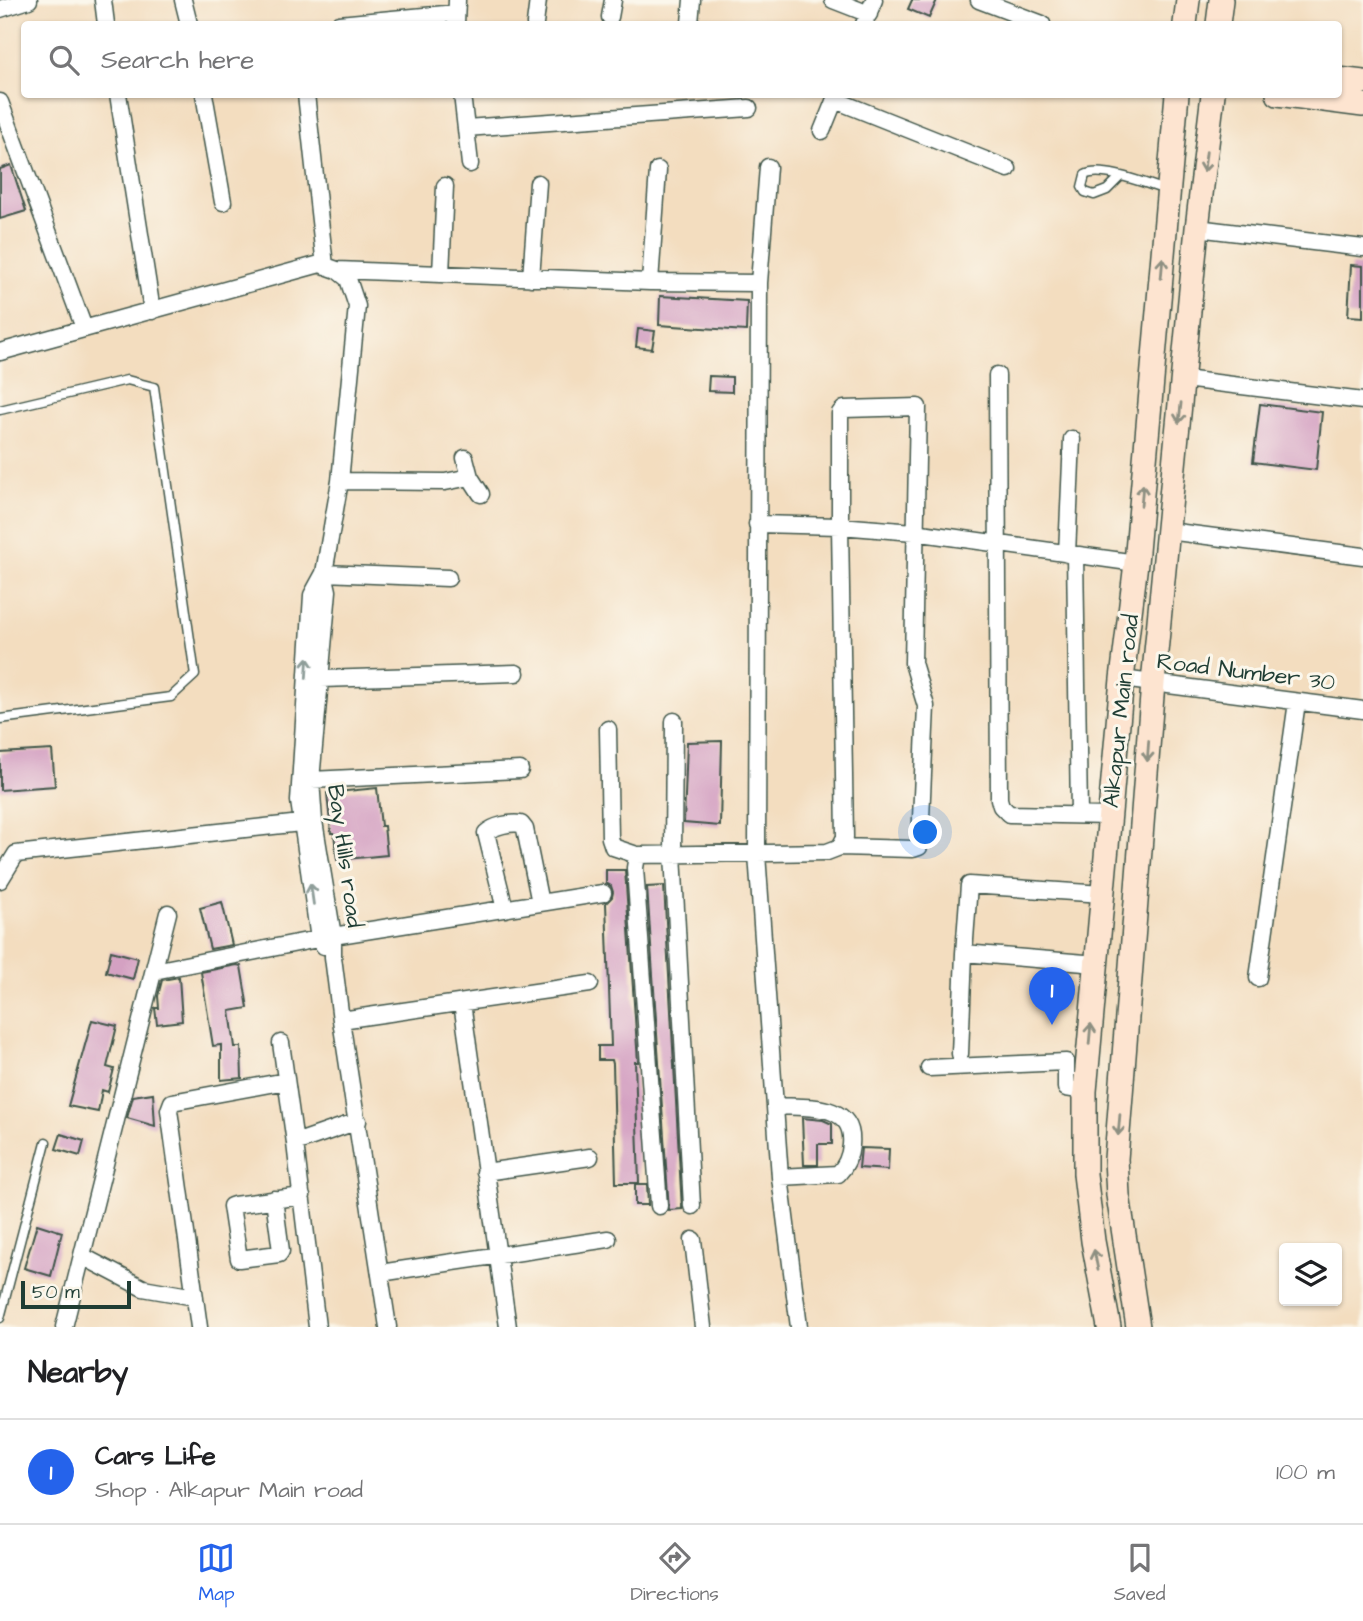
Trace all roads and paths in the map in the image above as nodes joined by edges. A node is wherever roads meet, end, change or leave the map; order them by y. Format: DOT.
graph roads {
  1 [pos="29,0"];
  2 [pos="103,0"];
  3 [pos="183,0"];
  4 [pos="538,0"];
  5 [pos="614,0"];
  6 [pos="692,0"];
  7 [pos="833,0"];
  8 [pos="979,0"];
  9 [pos="1188,0"];
  10 [pos="1221,0"];
  11 [pos="0,9"];
  12 [pos="457,12"];
  13 [pos="869,13"];
  14 [pos="610,17"];
  15 [pos="106,21"];
  16 [pos="187,21"];
  17 [pos="368,21"];
  18 [pos="535,21"];
  19 [pos="690,21"];
  20 [pos="1034,21"];
  21 [pos="1185,21"];
  22 [pos="1218,21"];
  23 [pos="1342,79"];
  24 [pos="1363,82"];
  25 [pos="119,98"];
  26 [pos="205,98"];
  27 [pos="307,98"];
  28 [pos="462,98"];
  29 [pos="836,98"];
  30 [pos="838,98"];
  31 [pos="1177,98"];
  32 [pos="1213,98"];
  33 [pos="1309,98"];
  34 [pos="0,102"];
  35 [pos="1363,105"];
  36 [pos="749,108"];
  37 [pos="466,128"];
  38 [pos="822,131"];
  39 [pos="470,164"];
  40 [pos="768,167"];
  41 [pos="1008,169"];
  42 [pos="658,170"];
  43 [pos="1120,177"];
  44 [pos="538,183"];
  45 [pos="445,186"];
  46 [pos="1168,191"];
  47 [pos="223,202"];
  48 [pos="1197,228"];
  49 [pos="1363,248"];
  50 [pos="331,268"];
  51 [pos="441,274"];
  52 [pos="531,278"];
  53 [pos="650,282"];
  54 [pos="759,283"];
  55 [pos="152,311"];
  56 [pos="84,328"];
  57 [pos="0,352"];
  58 [pos="997,375"];
  59 [pos="1184,379"];
  60 [pos="1363,401"];
  61 [pos="0,410"];
  62 [pos="1072,439"];
  63 [pos="465,458"];
  64 [pos="470,477"];
  65 [pos="340,481"];
  66 [pos="481,494"];
  67 [pos="757,524"];
  68 [pos="840,526"];
  69 [pos="1168,531"];
  70 [pos="914,532"];
  71 [pos="999,545"];
  72 [pos="1071,555"];
  73 [pos="1363,556"];
  74 [pos="1136,563"];
  75 [pos="324,573"];
  76 [pos="448,578"];
  77 [pos="516,673"];
  78 [pos="321,679"];
  79 [pos="1122,679"];
  80 [pos="1153,683"];
  81 [pos="1297,702"];
  82 [pos="1363,710"];
  83 [pos="0,719"];
  84 [pos="674,721"];
  85 [pos="608,729"];
  86 [pos="520,770"];
  87 [pos="311,780"];
  88 [pos="1079,814"];
  89 [pos="1110,816"];
  90 [pos="308,822"];
  91 [pos="840,847"];
  92 [pos="8,854"];
  93 [pos="673,854"];
  94 [pos="757,854"];
  95 [pos="637,855"];
  96 [pos="0,880"];
  97 [pos="603,893"];
  98 [pos="1103,894"];
  99 [pos="540,903"];
  100 [pos="505,909"];
  101 [pos="168,913"];
  102 [pos="326,937"];
  103 [pos="964,953"];
  104 [pos="1097,964"];
  105 [pos="154,971"];
  106 [pos="1258,978"];
  107 [pos="590,984"];
  108 [pos="462,1003"];
  109 [pos="341,1020"];
  110 [pos="281,1043"];
  111 [pos="960,1054"];
  112 [pos="929,1068"];
  113 [pos="286,1081"];
  114 [pos="1085,1091"];
  115 [pos="775,1106"];
  116 [pos="358,1121"];
  117 [pos="46,1142"];
  118 [pos="295,1143"];
  119 [pos="590,1157"];
  120 [pos="485,1171"];
  121 [pos="780,1177"];
  122 [pos="1117,1189"];
  123 [pos="1087,1193"];
  124 [pos="302,1196"];
  125 [pos="275,1199"];
  126 [pos="659,1206"];
  127 [pos="691,1206"];
  128 [pos="608,1239"];
  129 [pos="693,1240"];
  130 [pos="498,1254"];
  131 [pos="82,1256"];
  132 [pos="380,1273"];
  133 [pos="195,1297"];
  134 [pos="0,1318"];
  135 [pos="64,1327"];
  136 [pos="199,1327"];
  137 [pos="317,1327"];
  138 [pos="388,1327"];
  139 [pos="508,1327"];
  140 [pos="703,1327"];
  141 [pos="799,1327"];
  142 [pos="1109,1327"];
  143 [pos="1138,1327"];
  1 -- 11 [label="street"];
  2 -- 15 [label="street"];
  3 -- 16 [label="street"];
  4 -- 18 [label="street"];
  5 -- 14 [label="street"];
  6 -- 19 [label="street"];
  7 -- 13 [label="street"];
  8 -- 20 [label="street"];
  9 -- 21 [label="street"];
  10 -- 22 [label="street"];
  12 -- 17 [label="street"];
  23 -- 24 [label="street"];
  25 -- 55 [label="street"];
  26 -- 47 [label="street"];
  27 -- 50 [label="street"];
  28 -- 37 [label="street"];
  29 -- 38 [label="street"];
  30 -- 41 [label="street"];
  31 -- 46 [label="street, Alkapur Main road"];
  32 -- 48 [label="street, Alkapur Main road, one-way"];
  33 -- 35 [label="street"];
  34 -- 56 [label="street"];
  36 -- 37 [label="street"];
  37 -- 39 [label="street"];
  40 -- 54 [label="street"];
  42 -- 53 [label="street"];
  43 -- 46 [label="lane"];
  44 -- 52 [label="street"];
  45 -- 51 [label="street"];
  74 -- 46 [label="street, Alkapur Main road, one-way"];
  48 -- 49 [label="street"];
  48 -- 59 [label="street, Alkapur Main road"];
  50 -- 51 [label="street"];
  50 -- 55 [label="street"];
  50 -- 65 [label="street, Bay Hills road"];
  51 -- 52 [label="street"];
  52 -- 53 [label="street"];
  53 -- 54 [label="street"];
  54 -- 67 [label="street"];
  55 -- 56 [label="street"];
  56 -- 57 [label="street"];
  58 -- 71 [label="street"];
  59 -- 60 [label="street"];
  59 -- 69 [label="street, Alkapur Main road, one-way"];
  61 -- 83 [label="lane"];
  62 -- 72 [label="street"];
  63 -- 64 [label="street"];
  64 -- 65 [label="street"];
  64 -- 66 [label="street"];
  65 -- 75 [label="street, Bay Hills road"];
  67 -- 68 [label="street"];
  67 -- 94 [label="street"];
  68 -- 70 [label="street"];
  68 -- 70 [label="street"];
  68 -- 91 [label="street"];
  69 -- 73 [label="street"];
  69 -- 80 [label="street, Alkapur Main road"];
  70 -- 71 [label="street"];
  70 -- 91 [label="street"];
  71 -- 72 [label="street"];
  71 -- 88 [label="street"];
  72 -- 74 [label="street"];
  72 -- 88 [label="street"];
  74 -- 79 [label="street, Alkapur Main road"];
  75 -- 76 [label="street"];
  75 -- 78 [label="street, Bay Hills road"];
  90 -- 75 [label="street, one-way"];
  77 -- 78 [label="street"];
  78 -- 87 [label="street, Bay Hills road"];
  79 -- 80 [label="street, Road Number 30"];
  79 -- 89 [label="street, Alkapur Main road"];
  80 -- 81 [label="street, Road Number 30"];
  80 -- 122 [label="street, Alkapur Main road, one-way"];
  81 -- 82 [label="street, Road Number 30"];
  81 -- 106 [label="street"];
  84 -- 93 [label="street"];
  85 -- 95 [label="street"];
  86 -- 87 [label="street"];
  87 -- 90 [label="street, Bay Hills road"];
  88 -- 89 [label="street"];
  89 -- 98 [label="street, Alkapur Main road"];
  90 -- 92 [label="street"];
  90 -- 102 [label="street"];
  91 -- 94 [label="street"];
  92 -- 96 [label="street"];
  93 -- 94 [label="street"];
  93 -- 95 [label="street"];
  93 -- 127 [label="street"];
  94 -- 115 [label="street"];
  95 -- 126 [label="street"];
  97 -- 99 [label="street"];
  98 -- 103 [label="street"];
  98 -- 104 [label="street, Alkapur Main road"];
  99 -- 100 [label="street"];
  99 -- 100 [label="street"];
  100 -- 102 [label="street"];
  101 -- 105 [label="street"];
  102 -- 105 [label="street"];
  102 -- 109 [label="street, Bay Hills road"];
  103 -- 104 [label="street"];
  103 -- 111 [label="street"];
  114 -- 104 [label="street, Alkapur Main road, one-way"];
  105 -- 131 [label="street"];
  107 -- 108 [label="street"];
  108 -- 109 [label="street"];
  108 -- 120 [label="street"];
  109 -- 116 [label="street, Bay Hills road"];
  110 -- 113 [label="street"];
  112 -- 114 [label="street"];
  113 -- 118 [label="street"];
  113 -- 133 [label="street"];
  114 -- 123 [label="street, Alkapur Main road"];
  115 -- 121 [label="street"];
  115 -- 121 [label="street"];
  116 -- 118 [label="street"];
  116 -- 132 [label="street, Bay Hills road"];
  117 -- 134 [label="lane"];
  118 -- 124 [label="street"];
  119 -- 120 [label="street"];
  120 -- 130 [label="street"];
  121 -- 141 [label="street"];
  122 -- 123 [label="street"];
  122 -- 143 [label="street, Alkapur Main road"];
  142 -- 123 [label="street, Alkapur Main road, one-way"];
  124 -- 125 [label="street"];
  124 -- 137 [label="street"];
  128 -- 130 [label="street"];
  129 -- 140 [label="street"];
  130 -- 132 [label="street"];
  130 -- 139 [label="street"];
  131 -- 133 [label="street"];
  131 -- 135 [label="street"];
  132 -- 138 [label="street, Bay Hills road"];
  133 -- 136 [label="street"];
}
